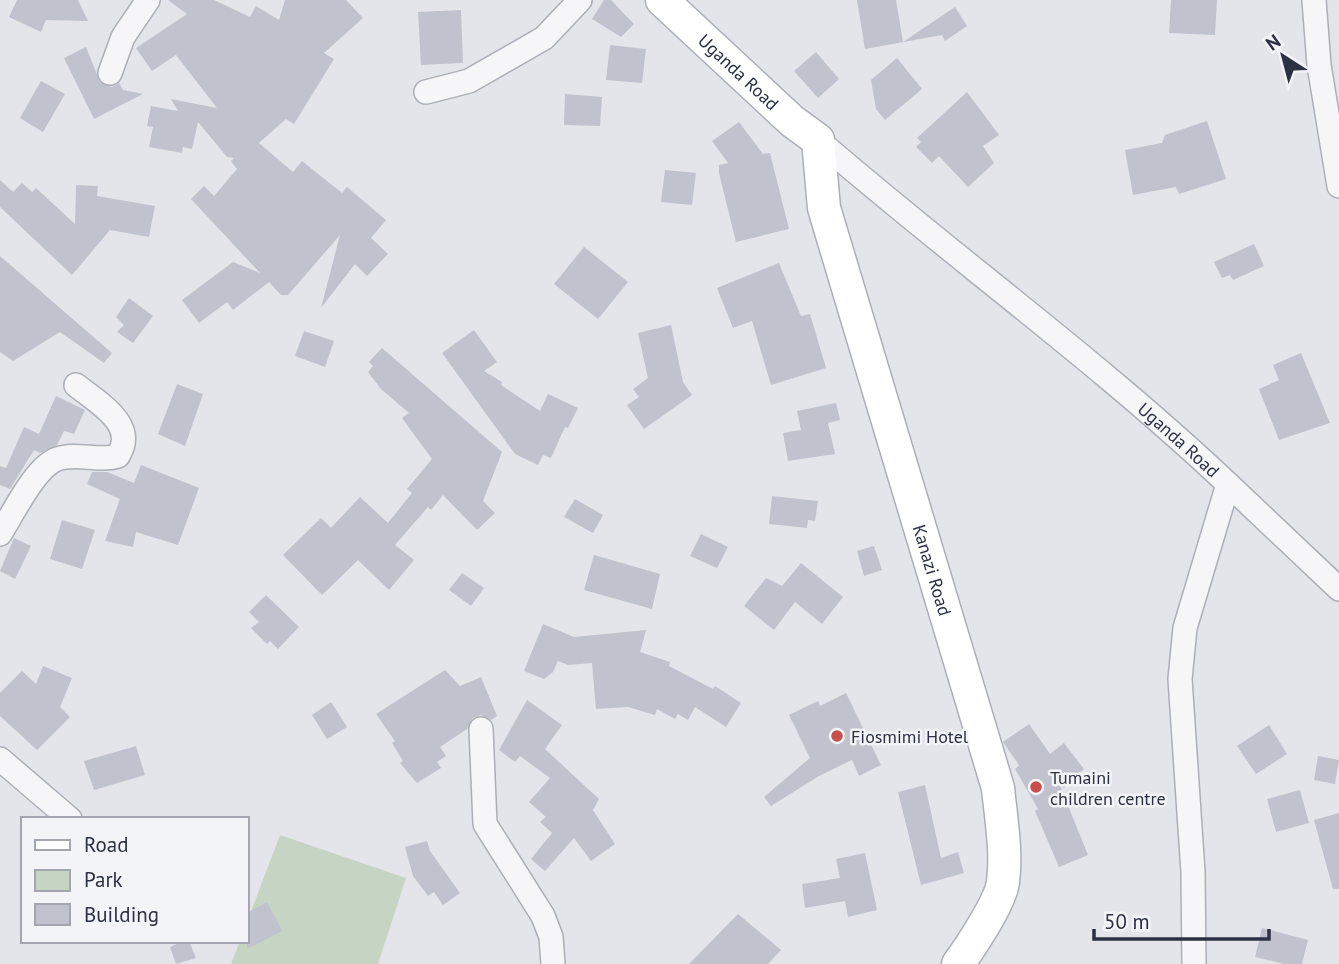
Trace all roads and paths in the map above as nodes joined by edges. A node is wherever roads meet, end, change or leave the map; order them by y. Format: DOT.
graph roads {
  1 [pos="148,0"];
  2 [pos="580,0"];
  3 [pos="1314,0"];
  4 [pos="673,3"];
  5 [pos="110,73"];
  6 [pos="426,92"];
  7 [pos="819,155"];
  8 [pos="1339,186"];
  9 [pos="76,385"];
  10 [pos="1228,484"];
  11 [pos="0,534"];
  12 [pos="1334,578"];
  13 [pos="481,729"];
  14 [pos="0,760"];
  15 [pos="68,817"];
  16 [pos="553,964"];
  17 [pos="958,964"];
  18 [pos="1194,964"];
  1 -- 5 [label="street"];
  2 -- 6 [label="street"];
  3 -- 8 [label="street"];
  4 -- 7 [label="main road, Uganda Road"];
  7 -- 10 [label="street, Uganda Road"];
  7 -- 17 [label="main road, Kanazi Road"];
  9 -- 11 [label="street"];
  10 -- 12 [label="street"];
  10 -- 18 [label="street, Uganda Road"];
  13 -- 16 [label="street"];
  14 -- 15 [label="street"];
}
